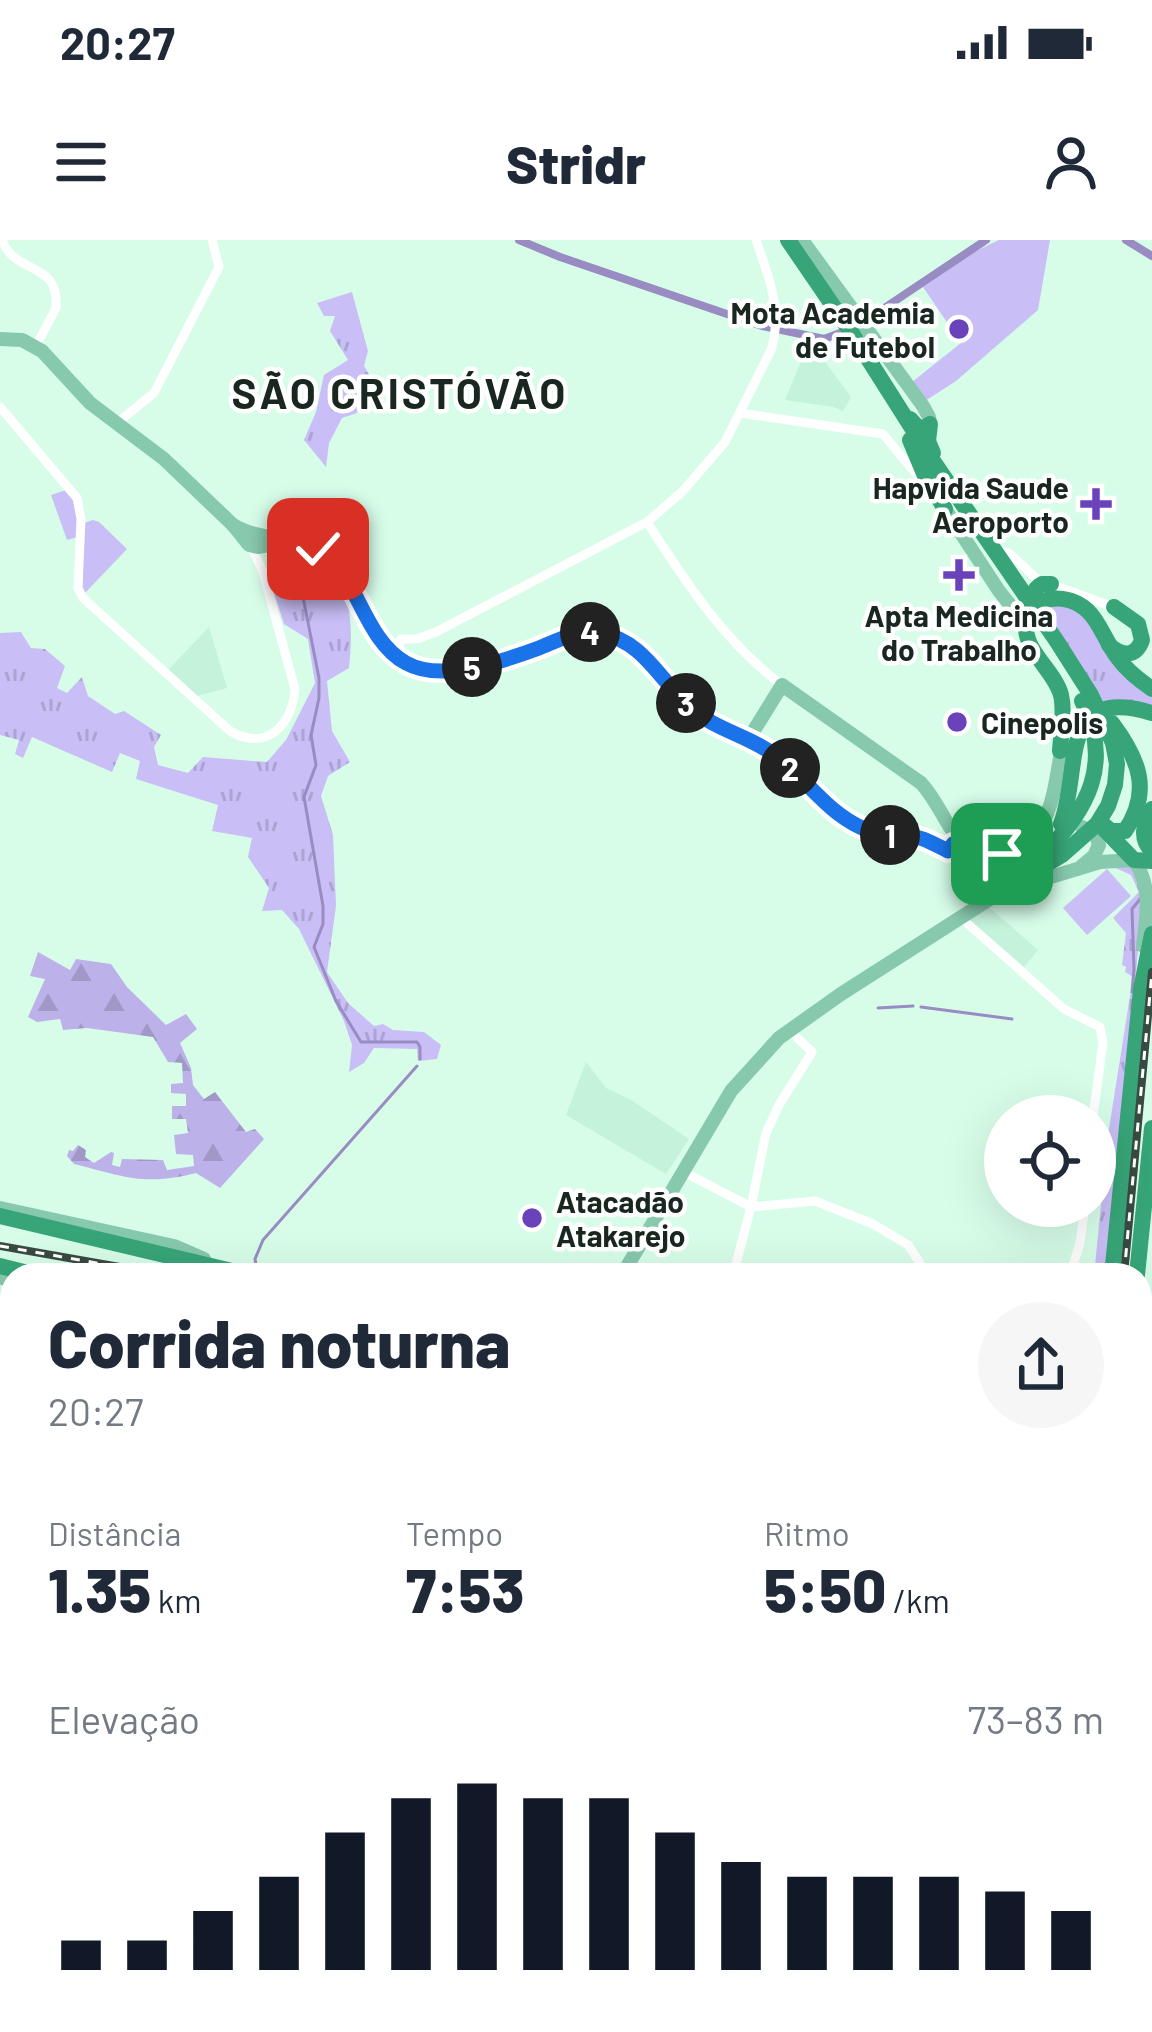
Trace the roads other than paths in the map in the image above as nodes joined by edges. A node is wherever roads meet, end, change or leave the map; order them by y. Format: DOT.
graph roads {
  1 [pos="2,240"];
  2 [pos="212,240"];
  3 [pos="756,240"];
  4 [pos="784,240"];
  5 [pos="802,240"];
  6 [pos="851,328"];
  7 [pos="0,339"];
  8 [pos="36,346"];
  9 [pos="876,371"];
  10 [pos="0,407"];
  11 [pos="740,413"];
  12 [pos="129,417"];
  13 [pos="930,424"];
  14 [pos="907,431"];
  15 [pos="916,466"];
  16 [pos="954,490"];
  17 [pos="945,509"];
  18 [pos="647,522"];
  19 [pos="260,543"];
  20 [pos="994,550"];
  21 [pos="1045,598"];
  22 [pos="1114,607"];
  23 [pos="1149,623"];
  24 [pos="1109,645"];
  25 [pos="396,657"];
  26 [pos="1050,667"];
  27 [pos="782,686"];
  28 [pos="1152,689"];
  29 [pos="1091,695"];
  30 [pos="1152,713"];
  31 [pos="1087,736"];
  32 [pos="1125,739"];
  33 [pos="748,740"];
  34 [pos="1060,751"];
  35 [pos="1152,757"];
  36 [pos="1071,769"];
  37 [pos="1096,769"];
  38 [pos="1152,808"];
  39 [pos="1105,821"];
  40 [pos="1029,842"];
  41 [pos="949,843"];
  42 [pos="1147,857"];
  43 [pos="1045,858"];
  44 [pos="976,862"];
  45 [pos="1080,868"];
  46 [pos="999,893"];
  47 [pos="979,895"];
  48 [pos="1151,903"];
  49 [pos="961,917"];
  50 [pos="1152,934"];
  51 [pos="1142,989"];
  52 [pos="788,1030"];
  53 [pos="1096,1095"];
  54 [pos="1152,1129"];
  55 [pos="684,1172"];
  56 [pos="751,1207"];
  57 [pos="0,1212"];
  58 [pos="1082,1227"];
  59 [pos="205,1263"];
  60 [pos="619,1263"];
  61 [pos="629,1263"];
  62 [pos="738,1263"];
  63 [pos="920,1263"];
  64 [pos="1073,1263"];
  65 [pos="1113,1263"];
  66 [pos="1137,1263"];
  1 -- 8 [label="street"];
  2 -- 12 [label="street"];
  3 -- 11 [label="street"];
  4 -- 6 [label="highway"];
  5 -- 6 [label="main road"];
  6 -- 9 [label="highway"];
  6 -- 13 [label="main road"];
  6 -- 14 [label="highway"];
  7 -- 8 [label="main road"];
  8 -- 12 [label="main road"];
  9 -- 13 [label="highway"];
  9 -- 16 [label="highway"];
  10 -- 19 [label="street"];
  11 -- 15 [label="street"];
  11 -- 18 [label="street"];
  12 -- 19 [label="main road"];
  13 -- 16 [label="highway"];
  14 -- 15 [label="highway"];
  14 -- 31 [label="highway"];
  15 -- 17 [label="highway"];
  16 -- 20 [label="highway"];
  17 -- 26 [label="main road"];
  18 -- 25 [label="street"];
  18 -- 27 [label="street"];
  19 -- 25 [label="main road"];
  20 -- 21 [label="highway"];
  20 -- 21 [label="street"];
  21 -- 22 [label="street"];
  21 -- 24 [label="highway"];
  21 -- 26 [label="highway"];
  21 -- 29 [label="highway"];
  22 -- 23 [label="street"];
  22 -- 24 [label="highway"];
  24 -- 28 [label="highway"];
  25 -- 33 [label="main road"];
  26 -- 31 [label="highway"];
  26 -- 34 [label="highway"];
  27 -- 33 [label="main road"];
  27 -- 41 [label="main road"];
  29 -- 32 [label="highway"];
  29 -- 39 [label="highway"];
  30 -- 31 [label="highway"];
  31 -- 36 [label="highway"];
  31 -- 37 [label="highway"];
  32 -- 35 [label="highway"];
  32 -- 39 [label="highway"];
  33 -- 41 [label="main road"];
  34 -- 40 [label="main road"];
  36 -- 40 [label="main road"];
  36 -- 43 [label="highway"];
  37 -- 39 [label="highway"];
  37 -- 43 [label="highway"];
  38 -- 42 [label="highway"];
  39 -- 42 [label="highway"];
  39 -- 43 [label="highway"];
  40 -- 44 [label="main road"];
  41 -- 44 [label="main road"];
  42 -- 45 [label="main road"];
  42 -- 48 [label="main road"];
  43 -- 45 [label="main road"];
  43 -- 46 [label="highway"];
  43 -- 47 [label="main road"];
  44 -- 47 [label="main road"];
  45 -- 46 [label="main road"];
  46 -- 49 [label="main road"];
  47 -- 60 [label="main road"];
  48 -- 51 [label="main road"];
  49 -- 52 [label="main road"];
  49 -- 53 [label="street"];
  50 -- 51 [label="highway"];
  51 -- 65 [label="highway"];
  52 -- 55 [label="main road"];
  52 -- 56 [label="street"];
  54 -- 66 [label="highway"];
  55 -- 56 [label="street"];
  55 -- 61 [label="main road"];
  56 -- 62 [label="street"];
  56 -- 63 [label="street"];
  57 -- 59 [label="highway"];
  58 -- 64 [label="street"];
}
